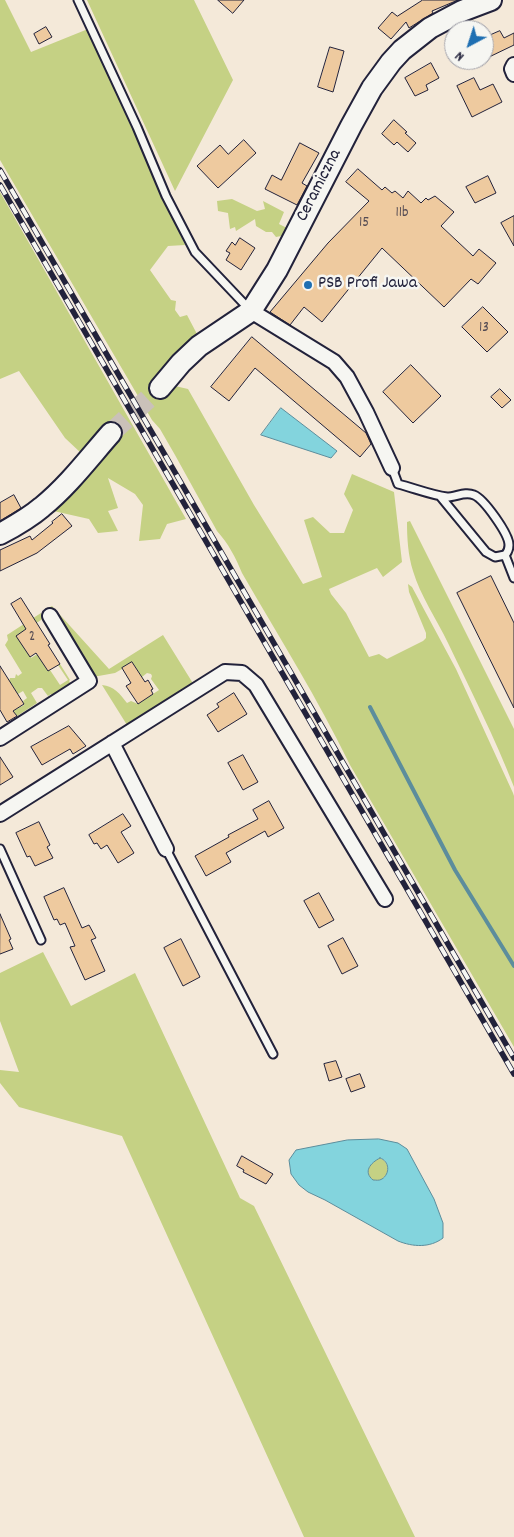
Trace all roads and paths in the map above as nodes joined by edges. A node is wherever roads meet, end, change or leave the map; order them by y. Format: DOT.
graph roads {
  1 [pos="78,0"];
  2 [pos="491,0"];
  3 [pos="514,65"];
  4 [pos="514,74"];
  5 [pos="250,311"];
  6 [pos="160,388"];
  7 [pos="111,433"];
  8 [pos="392,468"];
  9 [pos="440,496"];
  10 [pos="0,534"];
  11 [pos="505,555"];
  12 [pos="514,578"];
  13 [pos="50,616"];
  14 [pos="0,738"];
  15 [pos="112,743"];
  16 [pos="0,814"];
  17 [pos="0,848"];
  18 [pos="166,849"];
  19 [pos="385,899"];
  20 [pos="41,940"];
  21 [pos="273,1054"];
  1 -- 5 [label="lane"];
  2 -- 5 [label="street, Ceramiczna"];
  3 -- 4 [label="street"];
  5 -- 6 [label="street, Ceramiczna"];
  5 -- 8 [label="street"];
  7 -- 10 [label="street"];
  8 -- 9 [label="lane"];
  9 -- 11 [label="lane"];
  9 -- 11 [label="lane"];
  11 -- 12 [label="lane"];
  13 -- 14 [label="street"];
  15 -- 16 [label="street"];
  15 -- 18 [label="street"];
  15 -- 19 [label="street"];
  17 -- 20 [label="lane"];
  18 -- 21 [label="lane"];
}
